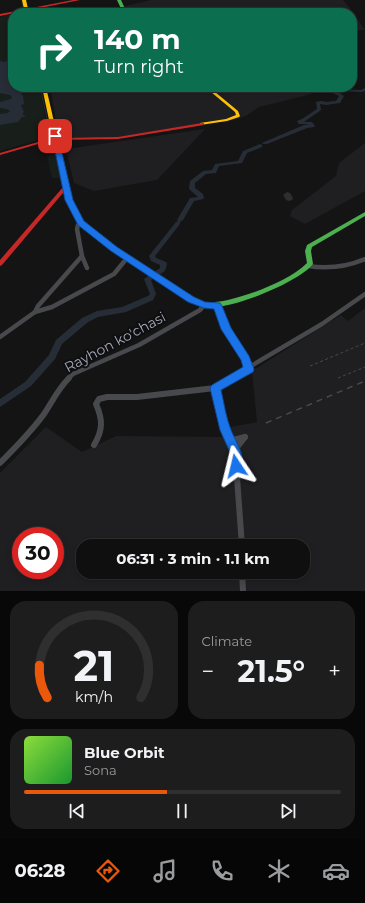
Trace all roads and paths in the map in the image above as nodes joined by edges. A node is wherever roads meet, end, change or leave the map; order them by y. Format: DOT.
graph roads {
  1 [pos="78,0"];
  2 [pos="39,8"];
  3 [pos="45,92"];
  4 [pos="209,92"];
  5 [pos="213,92"];
  6 [pos="237,115"];
  7 [pos="170,128"];
  8 [pos="54,138"];
  9 [pos="67,139"];
  10 [pos="58,148"];
  11 [pos="0,154"];
  12 [pos="66,187"];
  13 [pos="56,200"];
  14 [pos="69,200"];
  15 [pos="365,214"];
  16 [pos="81,223"];
  17 [pos="82,256"];
  18 [pos="127,258"];
  19 [pos="365,259"];
  20 [pos="0,264"];
  21 [pos="308,266"];
  22 [pos="87,268"];
  23 [pos="365,294"];
  24 [pos="204,305"];
  25 [pos="217,306"];
  26 [pos="35,312"];
  27 [pos="0,337"];
  28 [pos="249,369"];
  29 [pos="216,388"];
  30 [pos="229,441"];
  31 [pos="94,445"];
  32 [pos="235,450"];
  33 [pos="0,463"];
  34 [pos="241,539"];
  35 [pos="242,579"];
  36 [pos="243,591"];
  1 -- 2 [label="street"];
  3 -- 8 [label="street"];
  4 -- 6 [label="street"];
  5 -- 6 [label="street"];
  6 -- 7 [label="street"];
  7 -- 8 [label="street"];
  7 -- 9 [label="street"];
  8 -- 9 [label="street"];
  8 -- 10 [label="street"];
  8 -- 11 [label="street"];
  9 -- 10 [label="street"];
  10 -- 12 [label="street"];
  12 -- 13 [label="street"];
  12 -- 14 [label="street"];
  13 -- 14 [label="street"];
  13 -- 20 [label="street"];
  14 -- 16 [label="street"];
  15 -- 21 [label="street"];
  16 -- 17 [label="street"];
  16 -- 18 [label="street"];
  17 -- 22 [label="street"];
  17 -- 26 [label="street"];
  18 -- 24 [label="street"];
  18 -- 26 [label="street"];
  19 -- 21 [label="street"];
  21 -- 25 [label="street"];
  23 -- 28 [label="street"];
  24 -- 25 [label="street"];
  24 -- 33 [label="street, Rayhon ko'chasi"];
  25 -- 28 [label="street"];
  26 -- 27 [label="street"];
  28 -- 29 [label="street"];
  29 -- 30 [label="street"];
  29 -- 31 [label="street"];
  30 -- 32 [label="street"];
  30 -- 32 [label="street"];
  32 -- 34 [label="street"];
  35 -- 36 [label="street"];
}
